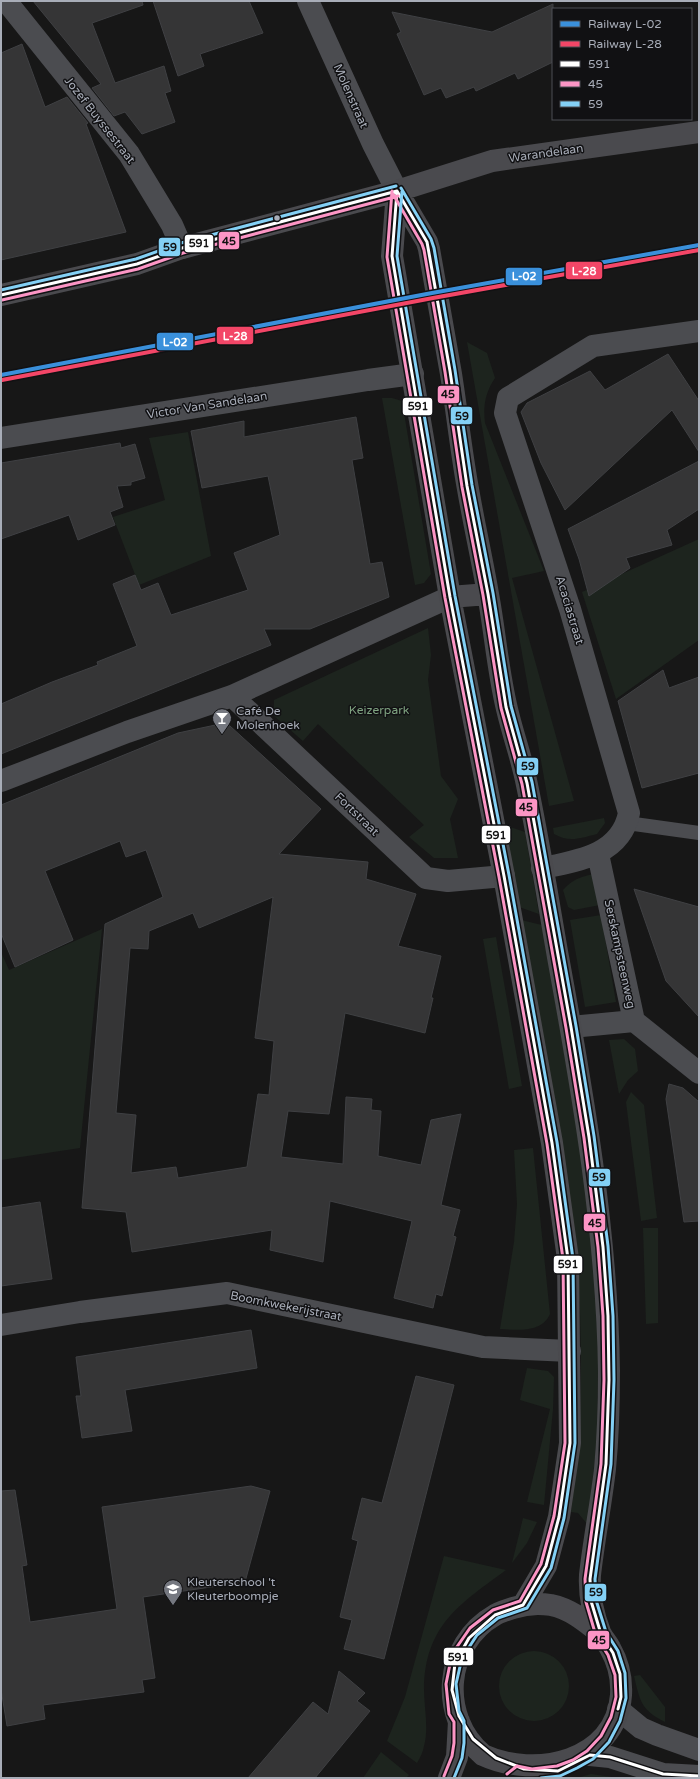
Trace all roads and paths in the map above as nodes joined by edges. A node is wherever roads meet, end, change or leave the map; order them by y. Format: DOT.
graph roads {
  1 [pos="6,1"];
  2 [pos="308,1"];
  3 [pos="699,132"];
  4 [pos="397,191"];
  5 [pos="182,248"];
  6 [pos="1,295"];
  7 [pos="699,331"];
  8 [pos="412,374"];
  9 [pos="1,438"];
  10 [pos="488,594"];
  11 [pos="450,597"];
  12 [pos="232,696"];
  13 [pos="1,781"];
  14 [pos="627,823"];
  15 [pos="699,833"];
  16 [pos="598,854"];
  17 [pos="542,868"];
  18 [pos="504,876"];
  19 [pos="634,1021"];
  20 [pos="571,1027"];
  21 [pos="699,1073"];
  22 [pos="1,1325"];
  23 [pos="570,1351"];
  24 [pos="524,1605"];
  25 [pos="601,1634"];
  26 [pos="618,1709"];
  27 [pos="459,1721"];
  28 [pos="699,1750"];
  29 [pos="590,1755"];
  30 [pos="514,1775"];
  31 [pos="699,1776"];
  32 [pos="449,1778"];
  1 -- 5 [label="street, Jozef Buyssestraat"];
  2 -- 4 [label="street, Molenstraat"];
  3 -- 4 [label="main road, Warandelaan"];
  4 -- 5 [label="main road, Warandelaan"];
  4 -- 8 [label="main road"];
  4 -- 10 [label="main road"];
  5 -- 6 [label="main road, Warandelaan"];
  7 -- 14 [label="street, Acaciastraat"];
  8 -- 9 [label="street, Victor Van Sandelaan"];
  8 -- 11 [label="main road"];
  10 -- 11 [label="main road"];
  10 -- 17 [label="main road"];
  11 -- 12 [label="street"];
  11 -- 18 [label="main road"];
  12 -- 13 [label="street"];
  12 -- 18 [label="street, Fortstraat"];
  14 -- 15 [label="lane"];
  14 -- 16 [label="street"];
  16 -- 17 [label="street"];
  16 -- 19 [label="street, Serskampsteenweg"];
  17 -- 20 [label="main road"];
  18 -- 23 [label="main road"];
  19 -- 20 [label="street"];
  19 -- 21 [label="street, Serskampsteenweg"];
  20 -- 25 [label="main road"];
  22 -- 23 [label="street, Boomkwekerijstraat"];
  23 -- 24 [label="main road"];
  24 -- 25 [label="main road"];
  24 -- 27 [label="main road"];
  25 -- 26 [label="main road"];
  26 -- 28 [label="street"];
  26 -- 29 [label="main road"];
  27 -- 30 [label="main road"];
  27 -- 32 [label="main road"];
  29 -- 30 [label="main road"];
  29 -- 31 [label="street"];
}
